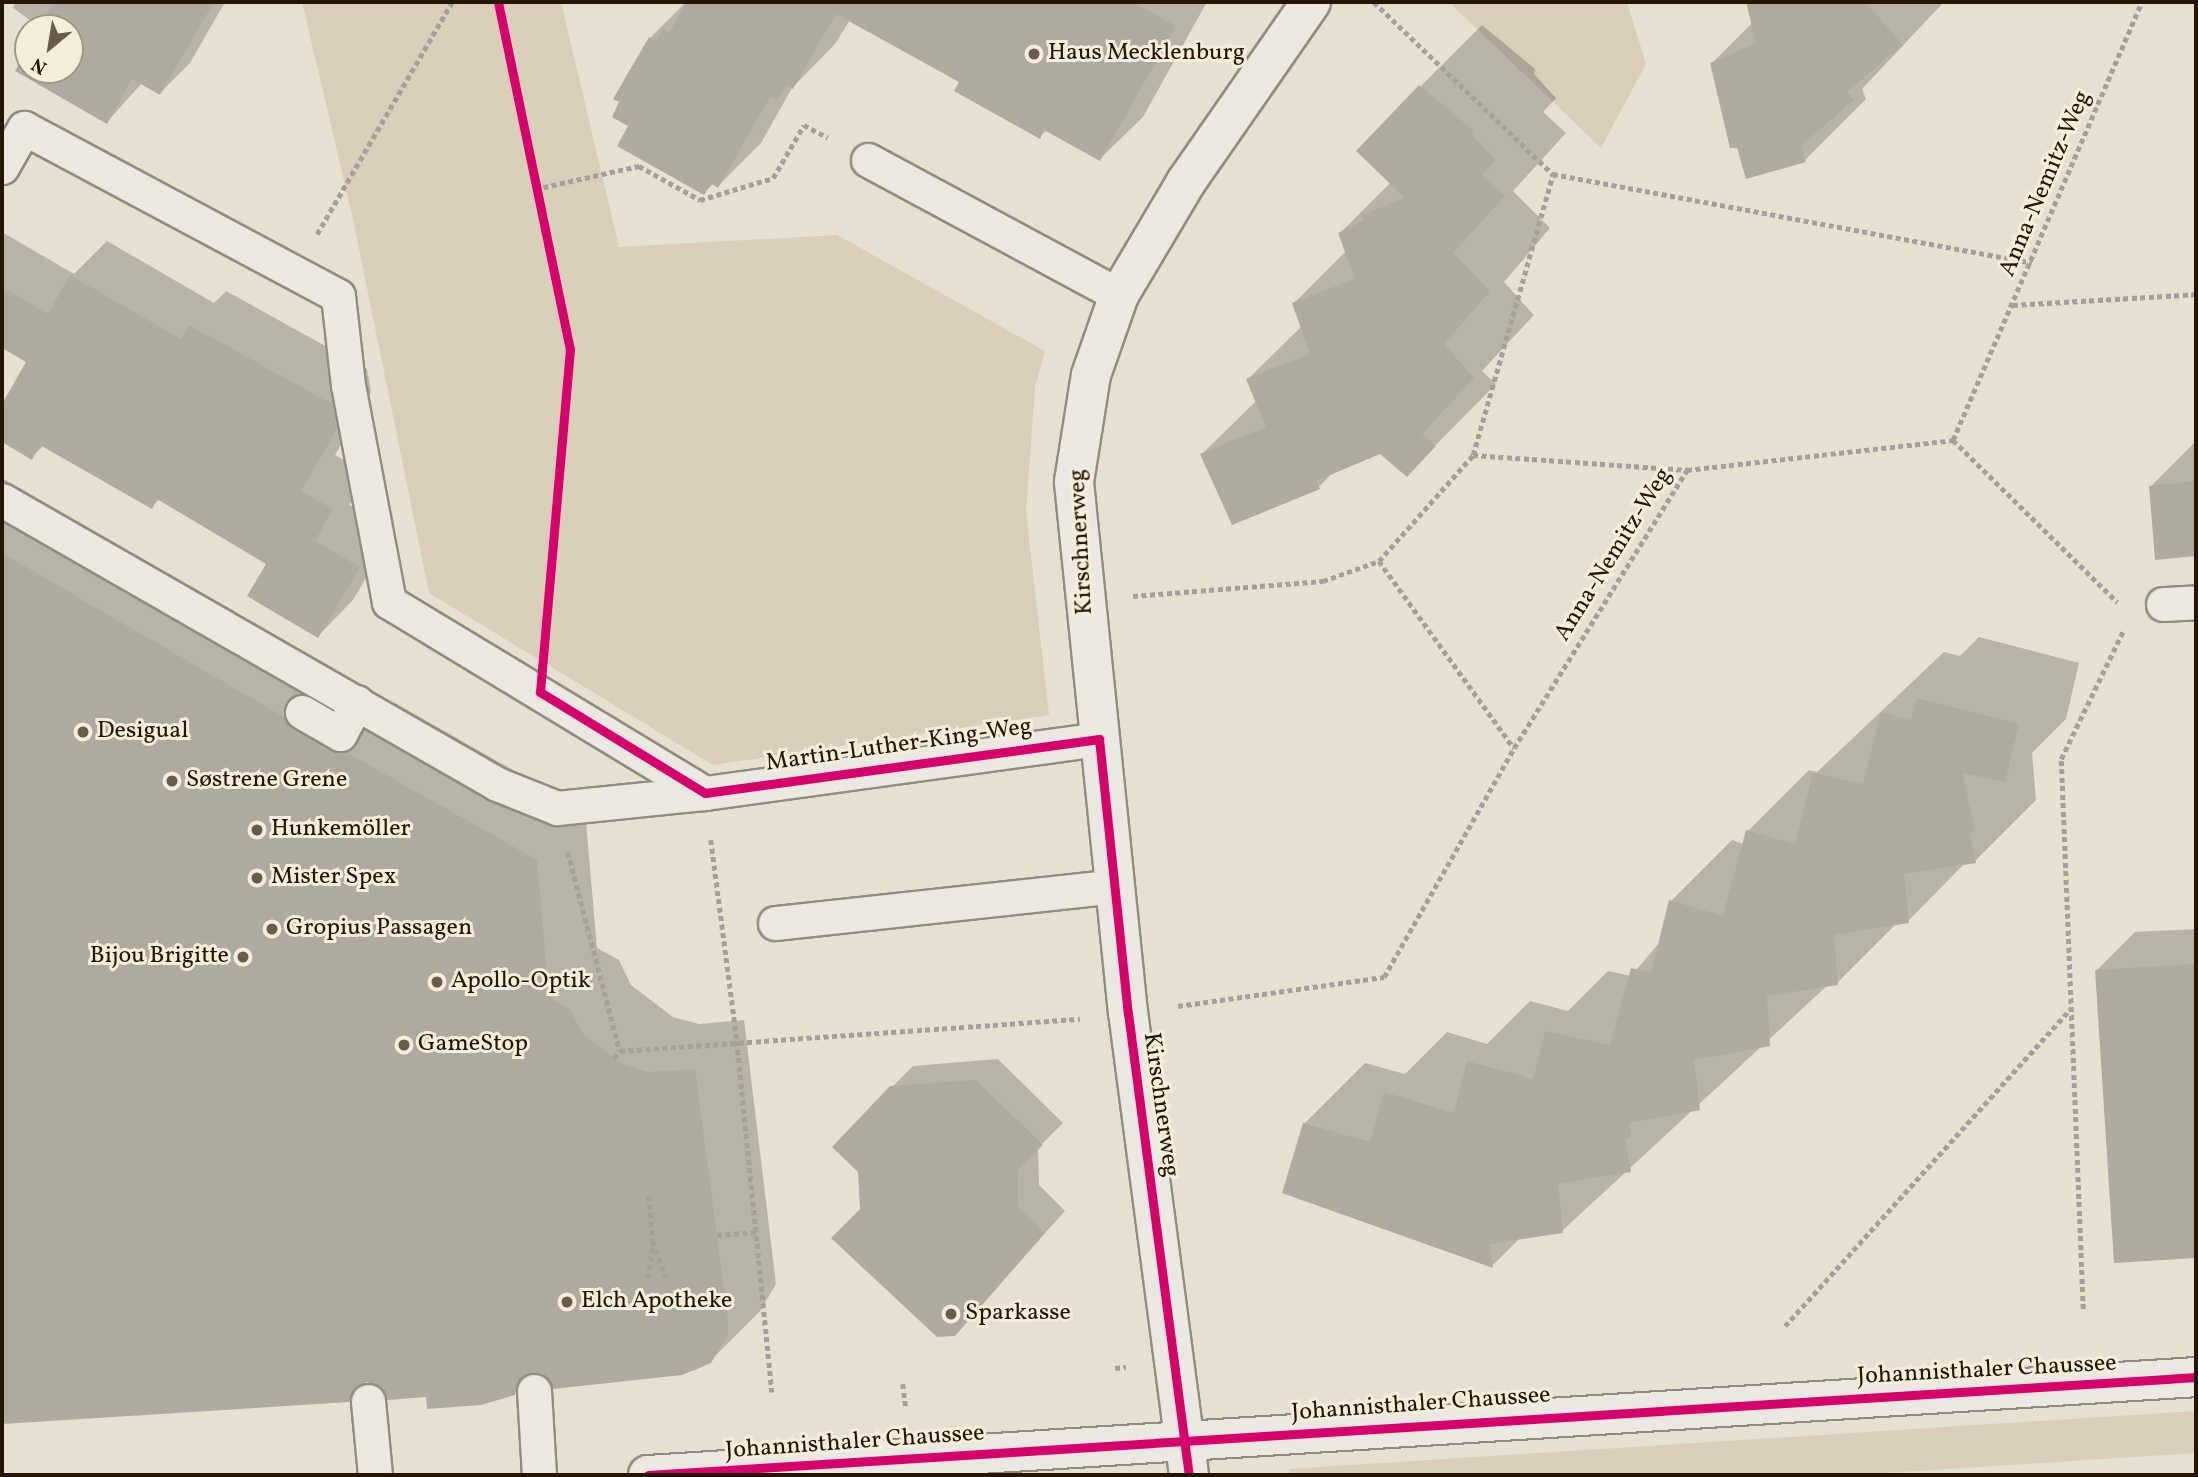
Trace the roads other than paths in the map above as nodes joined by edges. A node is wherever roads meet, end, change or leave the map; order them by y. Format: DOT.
graph roads {
  1 [pos="1311,2"];
  2 [pos="868,160"];
  3 [pos="2,167"];
  4 [pos="1119,295"];
  5 [pos="2,500"];
  6 [pos="2196,601"];
  7 [pos="2163,604"];
  8 [pos="357,702"];
  9 [pos="302,712"];
  10 [pos="1099,739"];
  11 [pos="705,793"];
  12 [pos="1115,887"];
  13 [pos="775,923"];
  14 [pos="2196,1377"];
  15 [pos="534,1391"];
  16 [pos="368,1401"];
  17 [pos="1187,1457"];
  18 [pos="375,1475"];
  19 [pos="539,1475"];
  20 [pos="648,1475"];
  1 -- 4 [label="main road, Kirschnerweg"];
  2 -- 4 [label="lane"];
  3 -- 11 [label="lane"];
  4 -- 10 [label="main road, Kirschnerweg"];
  5 -- 8 [label="lane"];
  6 -- 7 [label="lane"];
  8 -- 9 [label="lane"];
  8 -- 11 [label="lane, Martin-Luther-King-Weg"];
  10 -- 11 [label="lane, Martin-Luther-King-Weg"];
  10 -- 12 [label="main road, Kirschnerweg"];
  12 -- 13 [label="lane"];
  12 -- 17 [label="main road, Kirschnerweg"];
  14 -- 17 [label="main road, Johannisthaler Chaussee"];
  15 -- 19 [label="lane"];
  16 -- 18 [label="lane"];
  17 -- 20 [label="main road, Johannisthaler Chaussee"];
}
